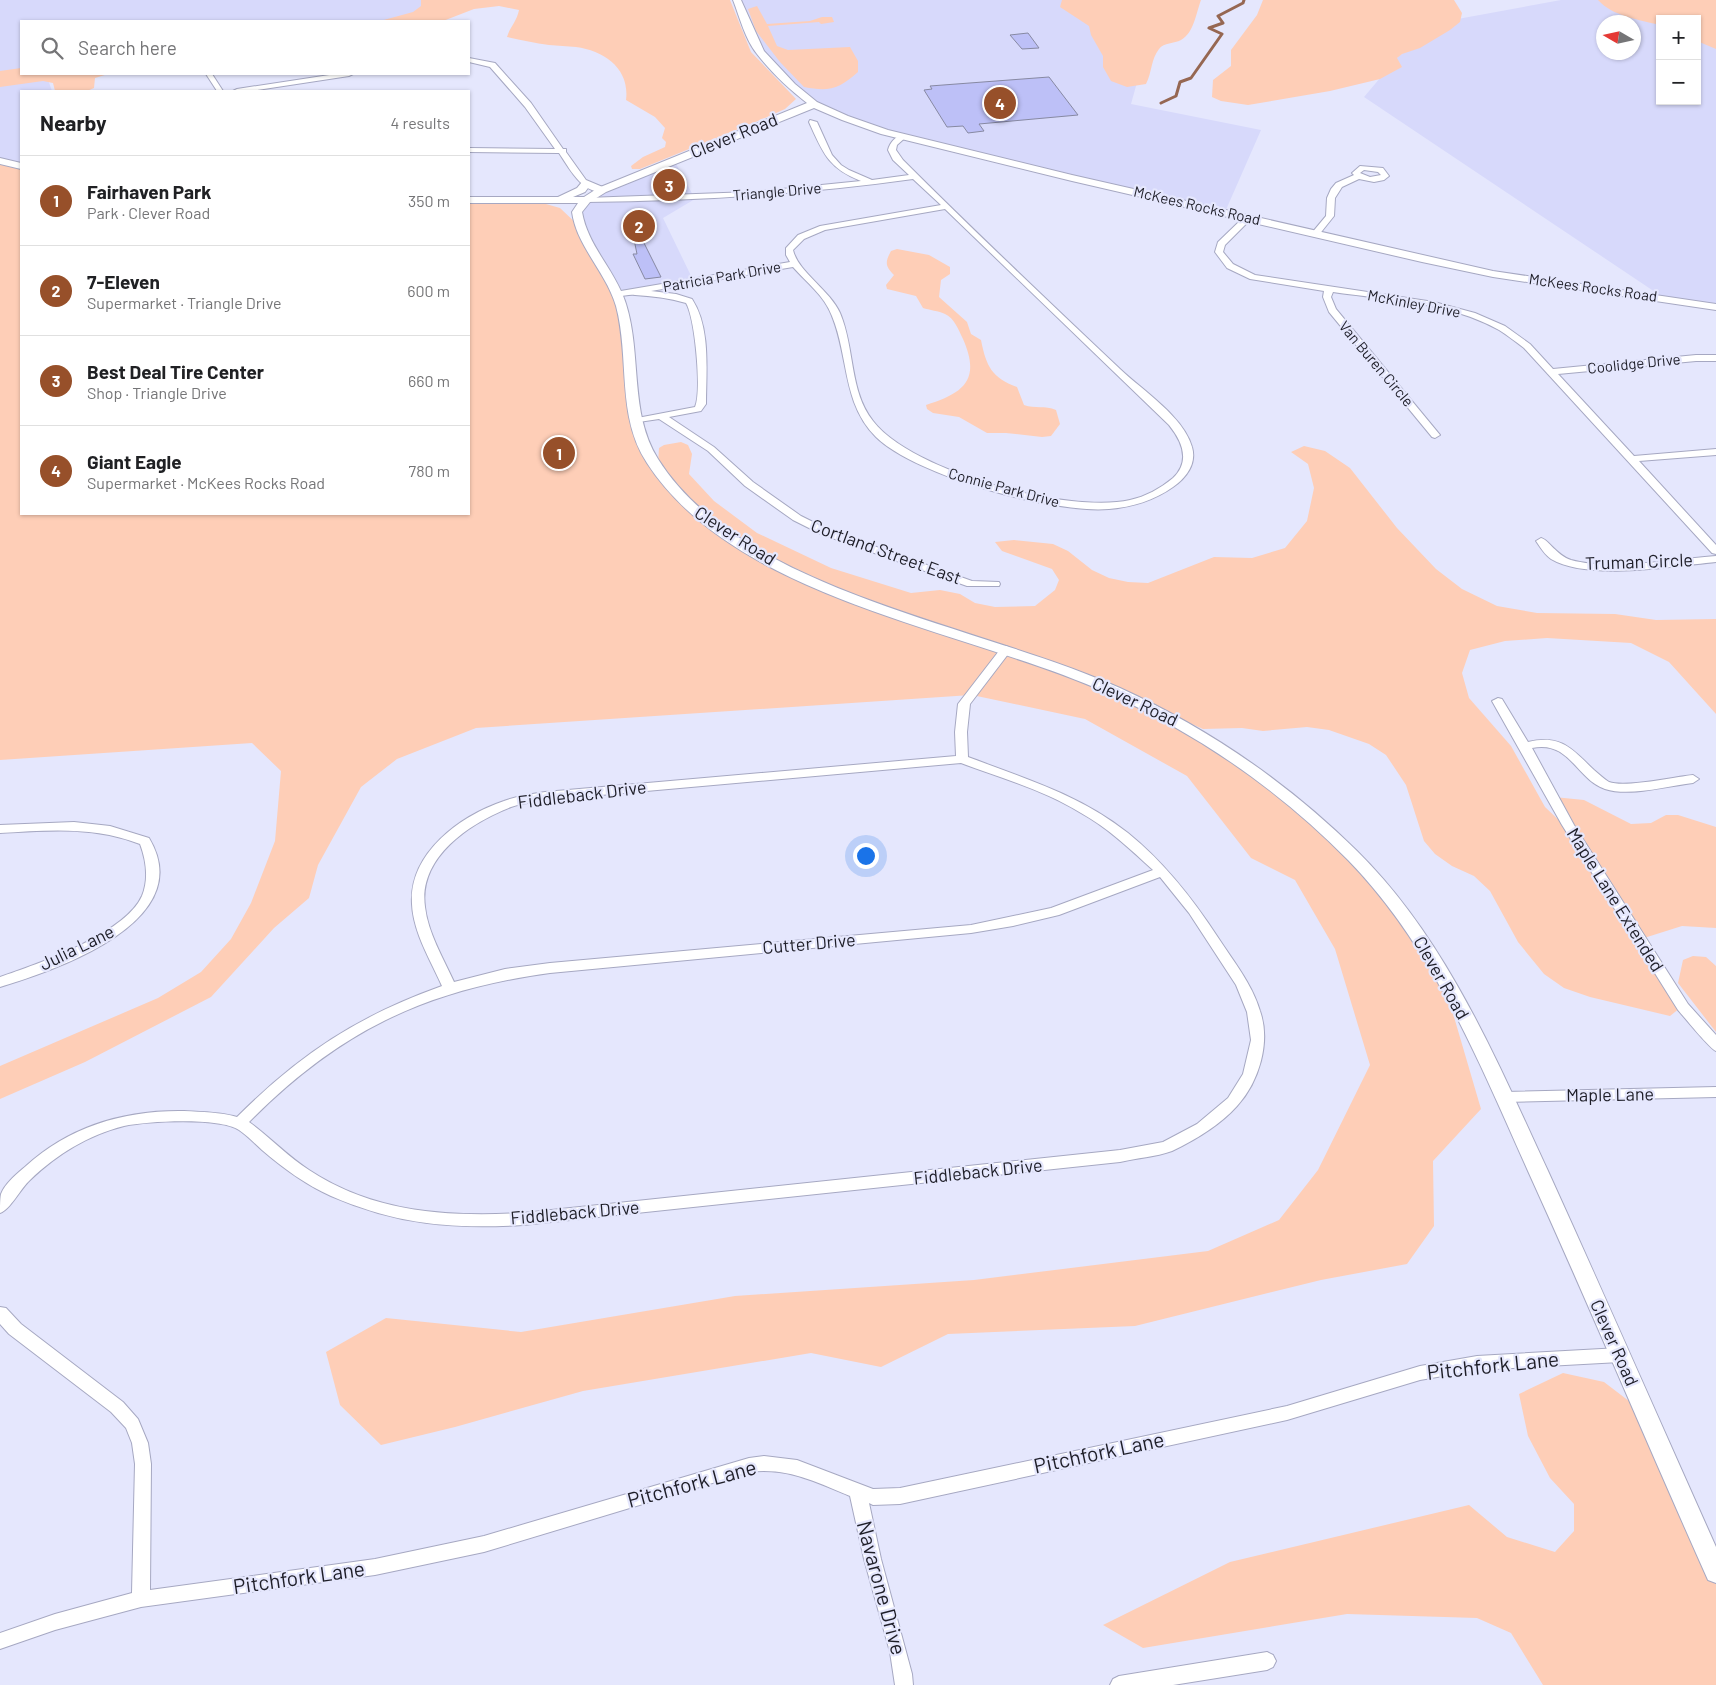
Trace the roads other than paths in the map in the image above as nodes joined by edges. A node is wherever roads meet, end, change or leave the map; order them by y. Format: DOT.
graph roads {
  1 [pos="736,0"];
  2 [pos="470,60"];
  3 [pos="210,75"];
  4 [pos="342,75"];
  5 [pos="219,90"];
  6 [pos="244,90"];
  7 [pos="814,104"];
  8 [pos="813,122"];
  9 [pos="902,136"];
  10 [pos="470,150"];
  11 [pos="563,151"];
  12 [pos="0,161"];
  13 [pos="20,166"];
  14 [pos="915,176"];
  15 [pos="1358,176"];
  16 [pos="873,182"];
  17 [pos="586,184"];
  18 [pos="602,190"];
  19 [pos="470,200"];
  20 [pos="520,200"];
  21 [pos="538,200"];
  22 [pos="586,200"];
  23 [pos="947,206"];
  24 [pos="1248,218"];
  25 [pos="579,226"];
  26 [pos="1315,234"];
  27 [pos="794,264"];
  28 [pos="1329,289"];
  29 [pos="633,292"];
  30 [pos="618,294"];
  31 [pos="1716,306"];
  32 [pos="1716,358"];
  33 [pos="1552,372"];
  34 [pos="662,416"];
  35 [pos="635,421"];
  36 [pos="1435,435"];
  37 [pos="1716,452"];
  38 [pos="1631,459"];
  39 [pos="1541,541"];
  40 [pos="1716,551"];
  41 [pos="1716,558"];
  42 [pos="995,584"];
  43 [pos="1006,649"];
  44 [pos="1498,701"];
  45 [pos="1525,746"];
  46 [pos="962,759"];
  47 [pos="1693,779"];
  48 [pos="0,829"];
  49 [pos="1162,871"];
  50 [pos="0,982"];
  51 [pos="450,988"];
  52 [pos="1716,1046"];
  53 [pos="1716,1092"];
  54 [pos="1505,1097"];
  55 [pos="240,1123"];
  56 [pos="0,1207"];
  57 [pos="0,1313"];
  58 [pos="1620,1355"];
  59 [pos="858,1492"];
  60 [pos="1716,1573"];
  61 [pos="141,1599"];
  62 [pos="0,1641"];
  63 [pos="1267,1661"];
  64 [pos="904,1685"];
  65 [pos="1120,1685"];
  1 -- 7 [label="street, McKees Rocks Road"];
  2 -- 11 [label="street"];
  3 -- 5 [label="street"];
  4 -- 6 [label="street"];
  7 -- 9 [label="street, McKees Rocks Road"];
  7 -- 18 [label="street, Clever Road"];
  8 -- 16 [label="street"];
  9 -- 14 [label="street"];
  9 -- 24 [label="street, McKees Rocks Road"];
  10 -- 11 [label="street"];
  11 -- 17 [label="street"];
  12 -- 13 [label="street"];
  14 -- 16 [label="street, Triangle Drive"];
  14 -- 23 [label="street, Connie Park Drive"];
  15 -- 26 [label="street"];
  16 -- 22 [label="street, Triangle Drive"];
  17 -- 18 [label="street"];
  17 -- 21 [label="street"];
  18 -- 22 [label="street, Clever Road"];
  19 -- 20 [label="street"];
  20 -- 21 [label="street"];
  20 -- 25 [label="street"];
  21 -- 22 [label="street"];
  22 -- 25 [label="street"];
  23 -- 27 [label="street, Patricia Park Drive"];
  23 -- 27 [label="street, Connie Park Drive"];
  24 -- 26 [label="street, McKees Rocks Road"];
  24 -- 28 [label="street, McKinley Drive"];
  25 -- 30 [label="street, Clever Road"];
  26 -- 31 [label="street, McKees Rocks Road"];
  27 -- 29 [label="street, Patricia Park Drive"];
  28 -- 33 [label="street, McKinley Drive"];
  28 -- 36 [label="street, Van Buren Circle"];
  29 -- 30 [label="street, Patricia Park Drive"];
  29 -- 34 [label="street"];
  30 -- 35 [label="street, Clever Road"];
  32 -- 33 [label="street, Coolidge Drive"];
  33 -- 38 [label="street, McKinley Drive"];
  34 -- 35 [label="street"];
  34 -- 42 [label="street, Cortland Street East"];
  35 -- 43 [label="street, Clever Road"];
  37 -- 38 [label="street"];
  38 -- 40 [label="street, McKinley Drive"];
  39 -- 41 [label="street, Truman Circle"];
  43 -- 46 [label="street"];
  43 -- 54 [label="street, Clever Road"];
  44 -- 45 [label="street, Maple Lane Extended"];
  45 -- 47 [label="street"];
  45 -- 52 [label="street, Maple Lane Extended"];
  46 -- 49 [label="street, Fiddleback Drive"];
  46 -- 51 [label="street, Fiddleback Drive"];
  48 -- 50 [label="street, Julia Lane"];
  49 -- 51 [label="street, Cutter Drive"];
  49 -- 55 [label="street, Fiddleback Drive"];
  51 -- 55 [label="street"];
  53 -- 54 [label="street, Maple Lane"];
  54 -- 58 [label="street, Clever Road"];
  55 -- 56 [label="street"];
  57 -- 61 [label="street"];
  58 -- 59 [label="street, Pitchfork Lane"];
  58 -- 60 [label="street, Clever Road"];
  59 -- 61 [label="street, Pitchfork Lane"];
  59 -- 64 [label="street, Navarone Drive"];
  61 -- 62 [label="street, Pitchfork Lane"];
  63 -- 65 [label="street"];
}
